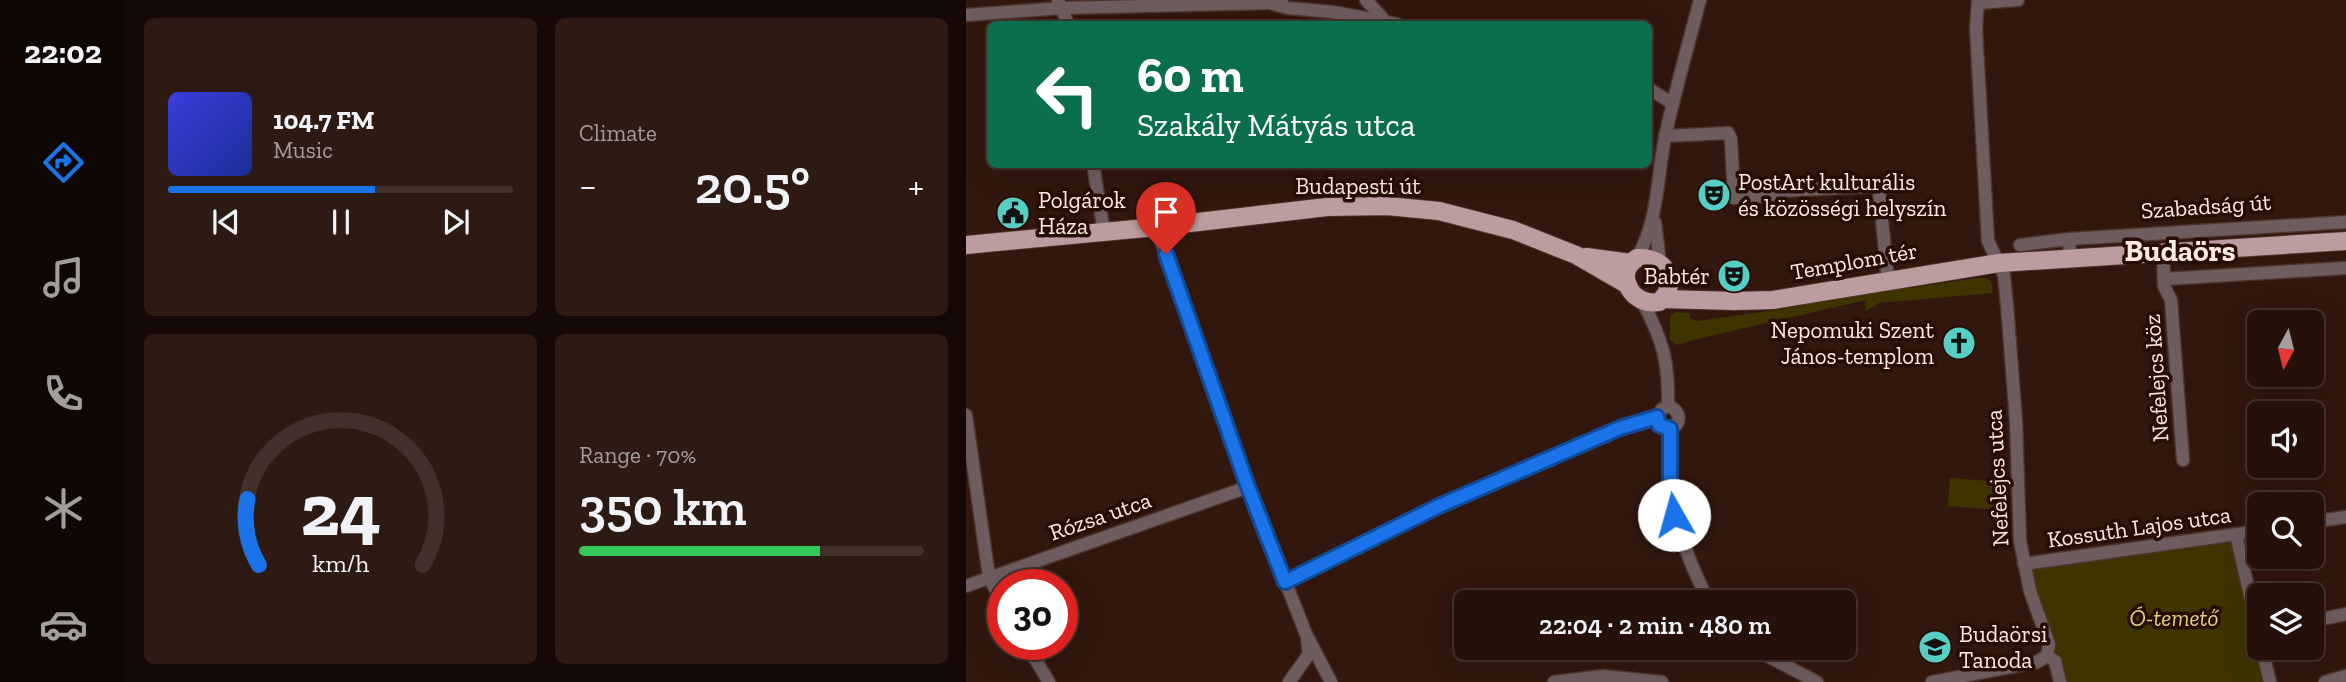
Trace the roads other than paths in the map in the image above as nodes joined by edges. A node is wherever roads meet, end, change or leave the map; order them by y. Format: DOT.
graph roads {
  1 [pos="1282,0"];
  2 [pos="1366,0"];
  3 [pos="1700,0"];
  4 [pos="2018,0"];
  5 [pos="1978,1"];
  6 [pos="1269,2"];
  7 [pos="1061,4"];
  8 [pos="966,15"];
  9 [pos="1067,21"];
  10 [pos="1380,21"];
  11 [pos="1389,21"];
  12 [pos="1652,91"];
  13 [pos="1673,104"];
  14 [pos="1665,136"];
  15 [pos="1094,168"];
  16 [pos="1654,215"];
  17 [pos="2346,222"];
  18 [pos="1156,227"];
  19 [pos="1104,232"];
  20 [pos="2346,241"];
  21 [pos="966,245"];
  22 [pos="2020,245"];
  23 [pos="2069,248"];
  24 [pos="2163,252"];
  25 [pos="1576,255"];
  26 [pos="1634,261"];
  27 [pos="1661,263"];
  28 [pos="1998,263"];
  29 [pos="2346,268"];
  30 [pos="2164,279"];
  31 [pos="1671,280"];
  32 [pos="1888,281"];
  33 [pos="1628,285"];
  34 [pos="1655,301"];
  35 [pos="1718,301"];
  36 [pos="1668,407"];
  37 [pos="966,415"];
  38 [pos="1657,417"];
  39 [pos="1670,429"];
  40 [pos="2183,460"];
  41 [pos="1248,487"];
  42 [pos="2346,517"];
  43 [pos="2324,520"];
  44 [pos="2247,533"];
  45 [pos="2236,535"];
  46 [pos="2024,564"];
  47 [pos="988,569"];
  48 [pos="1012,569"];
  49 [pos="987,578"];
  50 [pos="1285,582"];
  51 [pos="2248,583"];
  52 [pos="966,586"];
  53 [pos="1704,590"];
  54 [pos="2346,614"];
  55 [pos="2324,619"];
  56 [pos="1306,634"];
  57 [pos="2047,656"];
  58 [pos="1036,660"];
  59 [pos="1775,660"];
  60 [pos="2265,660"];
  61 [pos="2346,677"];
  62 [pos="1049,682"];
  63 [pos="1289,682"];
  64 [pos="1331,682"];
  65 [pos="1554,682"];
  66 [pos="1662,682"];
  67 [pos="1816,682"];
  68 [pos="1932,682"];
  69 [pos="2060,682"];
  70 [pos="2270,682"];
  71 [pos="2325,682"];
  1 -- 6 [label="street"];
  2 -- 11 [label="street"];
  3 -- 13 [label="street"];
  4 -- 5 [label="street"];
  5 -- 28 [label="street, Nefelejcs utca"];
  6 -- 7 [label="street"];
  6 -- 10 [label="street"];
  7 -- 8 [label="street"];
  7 -- 9 [label="street"];
  12 -- 13 [label="street"];
  13 -- 14 [label="street"];
  14 -- 16 [label="street"];
  14 -- 32 [label="street"];
  15 -- 19 [label="street"];
  16 -- 26 [label="street"];
  16 -- 27 [label="street"];
  17 -- 23 [label="street, Szabadság út"];
  18 -- 19 [label="main road, Budapesti út"];
  18 -- 25 [label="main road, Budapesti út"];
  18 -- 41 [label="street"];
  19 -- 21 [label="main road, Budapesti út"];
  20 -- 24 [label="main road, Szabadság út"];
  22 -- 23 [label="street, Szabadság út"];
  23 -- 24 [label="main road, Szabadság út"];
  23 -- 28 [label="main road, Szabadság út"];
  24 -- 30 [label="street, Nefelejcs köz"];
  25 -- 26 [label="main road, Budapesti út"];
  25 -- 33 [label="main road, Budapesti út"];
  26 -- 27 [label="main road"];
  26 -- 33 [label="main road"];
  27 -- 31 [label="main road"];
  28 -- 32 [label="main road, Templom tér"];
  28 -- 46 [label="street, Nefelejcs utca"];
  29 -- 30 [label="street"];
  30 -- 40 [label="street, Nefelejcs köz"];
  31 -- 34 [label="main road"];
  31 -- 35 [label="main road, Templom tér"];
  32 -- 35 [label="main road, Templom tér"];
  33 -- 34 [label="main road"];
  34 -- 35 [label="main road, Templom tér"];
  34 -- 36 [label="street"];
  36 -- 38 [label="street"];
  36 -- 39 [label="street"];
  37 -- 47 [label="street"];
  38 -- 39 [label="street"];
  38 -- 50 [label="street"];
  39 -- 53 [label="street"];
  41 -- 48 [label="street, Rózsa utca"];
  41 -- 50 [label="street"];
  42 -- 43 [label="street"];
  44 -- 45 [label="street, Kossuth Lajos utca"];
  45 -- 46 [label="street, Kossuth Lajos utca"];
  45 -- 51 [label="street"];
  46 -- 57 [label="street, Nefelejcs utca"];
  49 -- 52 [label="street, Rózsa utca"];
  50 -- 56 [label="street"];
  54 -- 55 [label="street"];
  56 -- 63 [label="street"];
  56 -- 64 [label="street"];
  57 -- 68 [label="street"];
  57 -- 69 [label="street, Nefelejcs utca"];
  58 -- 62 [label="street"];
  59 -- 67 [label="street"];
  60 -- 70 [label="street"];
  61 -- 71 [label="street"];
  65 -- 66 [label="street"];
}
